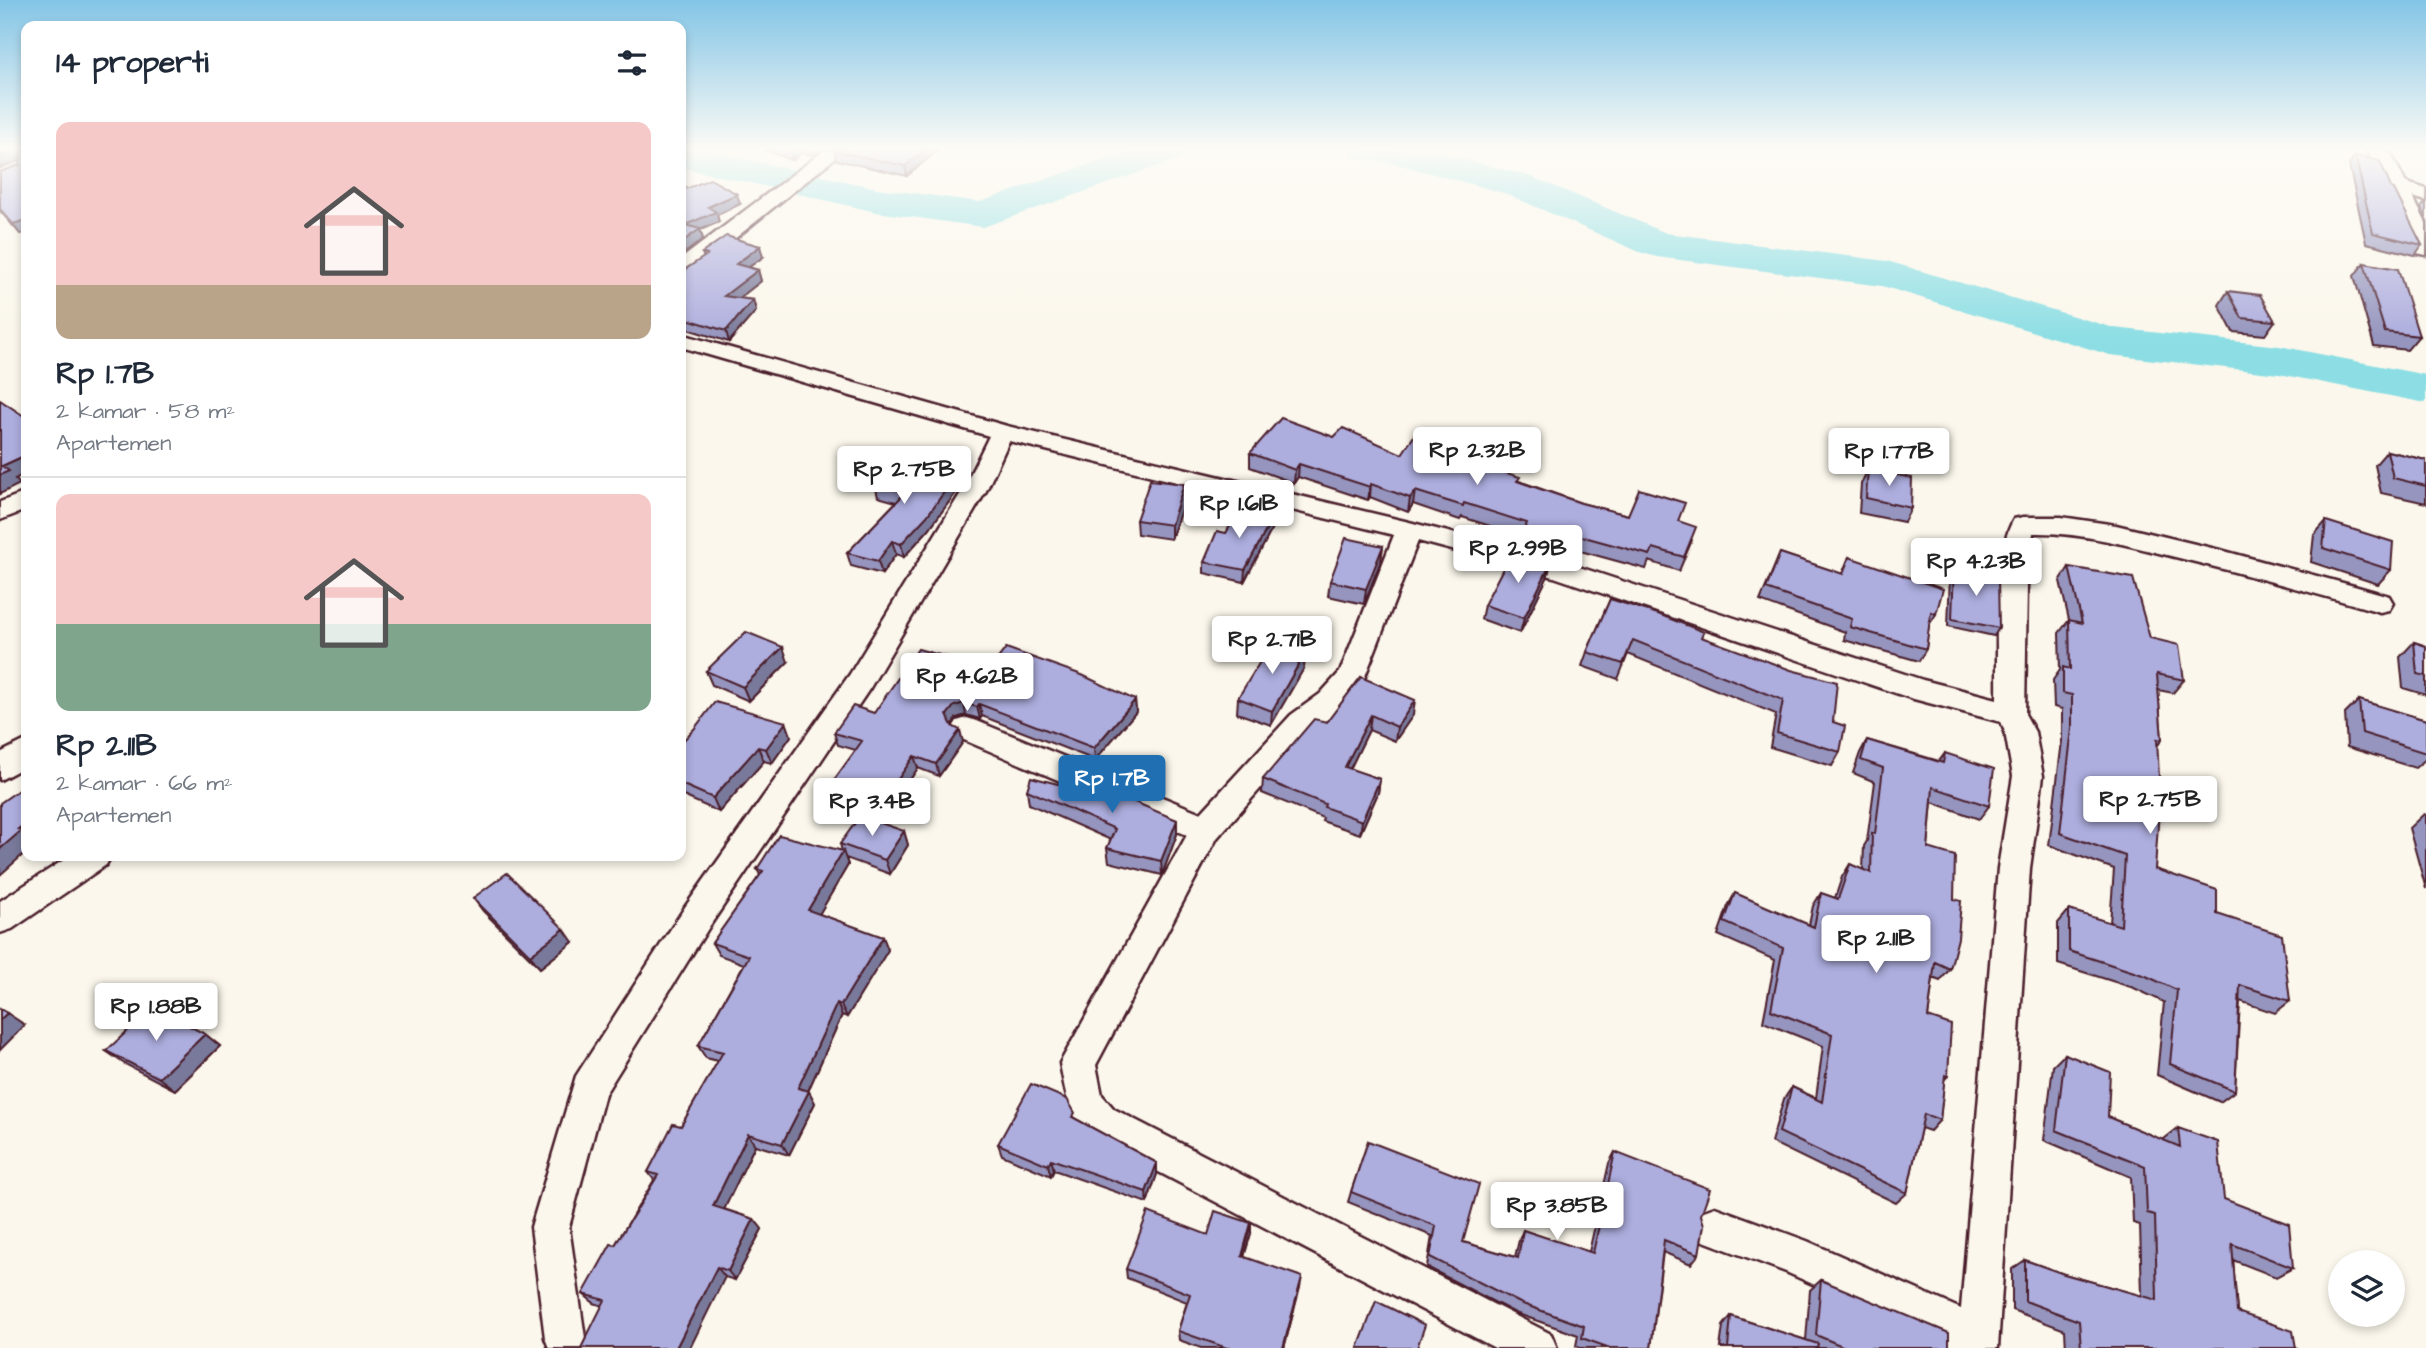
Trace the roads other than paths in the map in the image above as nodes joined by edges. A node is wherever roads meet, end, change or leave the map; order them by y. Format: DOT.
graph roads {
  1 [pos="753,213"];
  2 [pos="2409,213"];
  3 [pos="2426,248"];
  4 [pos="686,265"];
  5 [pos="686,341"];
  6 [pos="1002,432"];
  7 [pos="21,502"];
  8 [pos="0,512"];
  9 [pos="1409,530"];
  10 [pos="2380,603"];
  11 [pos="2011,714"];
  12 [pos="967,729"];
  13 [pos="21,754"];
  14 [pos="0,768"];
  15 [pos="1206,829"];
  16 [pos="87,861"];
  17 [pos="0,919"];
  18 [pos="1715,1226"];
  19 [pos="565,1338"];
  20 [pos="1979,1343"];
  21 [pos="1537,1348"];
  1 -- 4 [label="street"];
  2 -- 3 [label="street"];
  5 -- 6 [label="street"];
  6 -- 9 [label="street"];
  6 -- 19 [label="street"];
  7 -- 8 [label="street"];
  9 -- 11 [label="street"];
  9 -- 15 [label="street"];
  10 -- 11 [label="street"];
  11 -- 20 [label="street"];
  12 -- 15 [label="street"];
  13 -- 14 [label="street"];
  15 -- 21 [label="street"];
  16 -- 17 [label="street"];
  18 -- 20 [label="street"];
}
